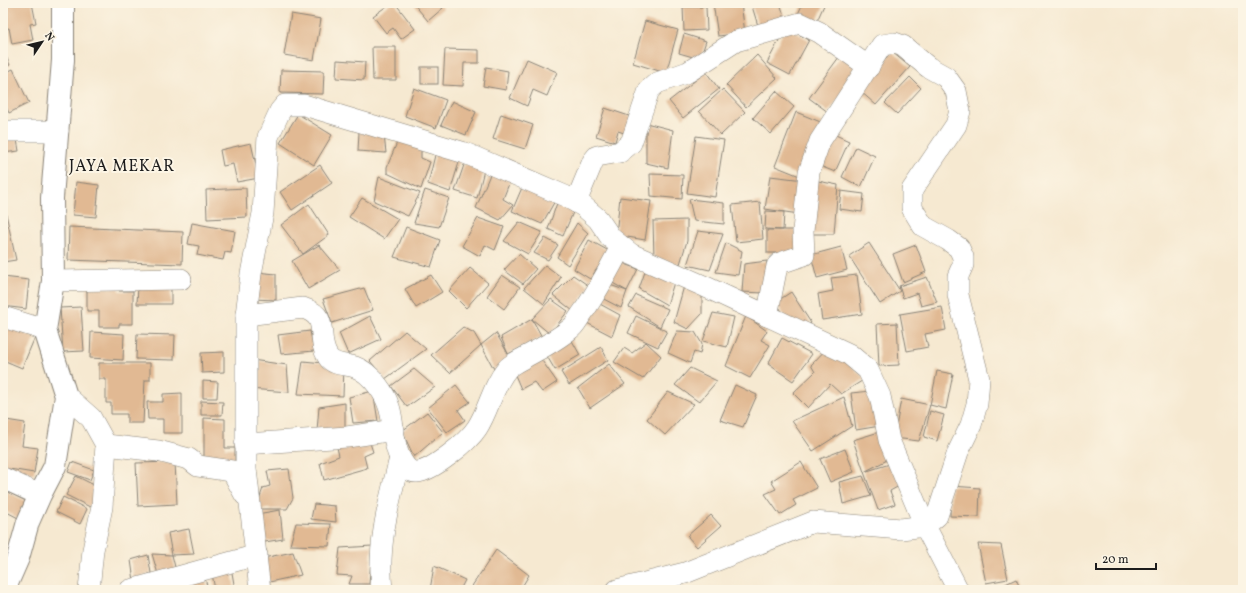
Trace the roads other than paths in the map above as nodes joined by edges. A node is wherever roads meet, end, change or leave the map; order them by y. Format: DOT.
graph roads {
  1 [pos="63,3"];
  2 [pos="869,67"];
  3 [pos="3,131"];
  4 [pos="58,131"];
  5 [pos="576,202"];
  6 [pos="620,247"];
  7 [pos="181,278"];
  8 [pos="53,281"];
  9 [pos="246,315"];
  10 [pos="767,316"];
  11 [pos="3,317"];
  12 [pos="45,330"];
  13 [pos="66,396"];
  14 [pos="394,430"];
  15 [pos="245,444"];
  16 [pos="106,445"];
  17 [pos="400,458"];
  18 [pos="3,478"];
  19 [pos="40,495"];
  20 [pos="250,502"];
  21 [pos="925,526"];
  22 [pos="256,555"];
  23 [pos="4,590"];
  24 [pos="89,590"];
  25 [pos="130,590"];
  26 [pos="260,590"];
  27 [pos="382,590"];
  28 [pos="617,590"];
  29 [pos="958,590"];
  1 -- 4 [label="street"];
  2 -- 5 [label="street"];
  2 -- 10 [label="street"];
  2 -- 21 [label="street"];
  3 -- 4 [label="street"];
  4 -- 8 [label="street"];
  5 -- 6 [label="street"];
  5 -- 9 [label="street"];
  6 -- 10 [label="street"];
  6 -- 17 [label="street"];
  7 -- 8 [label="street"];
  8 -- 12 [label="street"];
  9 -- 14 [label="street"];
  9 -- 15 [label="street"];
  10 -- 21 [label="street"];
  11 -- 12 [label="street"];
  12 -- 13 [label="street"];
  13 -- 16 [label="street"];
  13 -- 19 [label="street"];
  14 -- 15 [label="street"];
  14 -- 17 [label="street"];
  15 -- 20 [label="street"];
  16 -- 20 [label="street"];
  16 -- 24 [label="street"];
  17 -- 27 [label="street"];
  18 -- 19 [label="street"];
  19 -- 23 [label="street"];
  20 -- 22 [label="street"];
  21 -- 28 [label="street"];
  21 -- 29 [label="street"];
  22 -- 25 [label="street"];
  22 -- 26 [label="street"];
}
